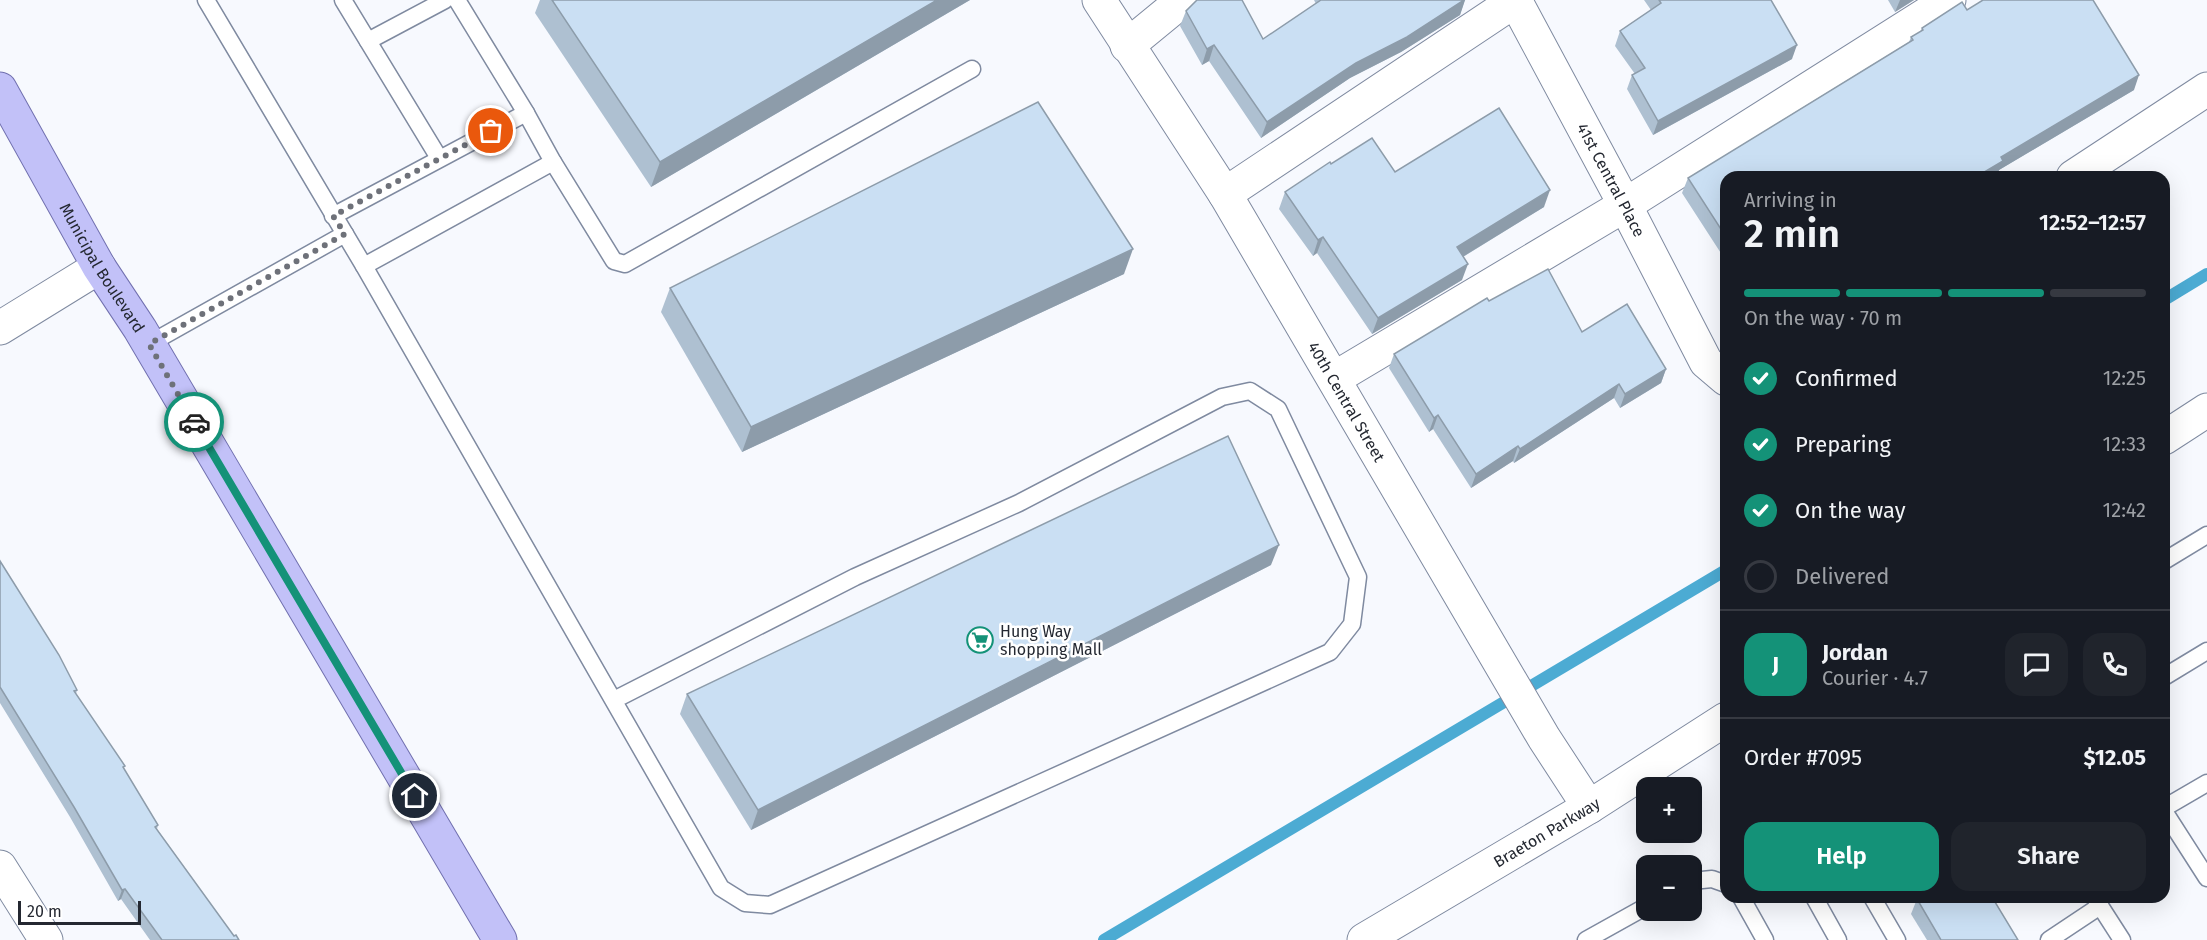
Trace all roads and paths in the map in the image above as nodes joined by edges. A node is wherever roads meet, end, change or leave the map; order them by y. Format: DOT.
graph roads {
  1 [pos="206,0"];
  2 [pos="343,0"];
  3 [pos="445,0"];
  4 [pos="457,0"];
  5 [pos="1099,0"];
  6 [pos="1183,0"];
  7 [pos="1515,0"];
  8 [pos="1949,0"];
  9 [pos="368,41"];
  10 [pos="1127,46"];
  11 [pos="972,69"];
  12 [pos="0,89"];
  13 [pos="2207,89"];
  14 [pos="526,113"];
  15 [pos="439,158"];
  16 [pos="553,162"];
  17 [pos="2082,171"];
  18 [pos="1225,194"];
  19 [pos="1625,205"];
  20 [pos="333,216"];
  21 [pos="345,234"];
  22 [pos="364,266"];
  23 [pos="99,267"];
  24 [pos="0,328"];
  25 [pos="149,344"];
  26 [pos="1716,370"];
  27 [pos="1335,378"];
  28 [pos="2207,410"];
  29 [pos="2170,434"];
  30 [pos="2207,535"];
  31 [pos="2170,557"];
  32 [pos="2207,651"];
  33 [pos="2170,673"];
  34 [pos="614,700"];
  35 [pos="1720,723"];
  36 [pos="2207,783"];
  37 [pos="2170,805"];
  38 [pos="1589,807"];
  39 [pos="2170,819"];
  40 [pos="0,867"];
  41 [pos="2207,878"];
  42 [pos="1702,880"];
  43 [pos="1720,882"];
  44 [pos="1743,903"];
  45 [pos="1817,903"];
  46 [pos="1875,903"];
  47 [pos="2097,903"];
  48 [pos="2099,903"];
  49 [pos="1636,912"];
  50 [pos="46,940"];
  51 [pos="500,940"];
  52 [pos="1364,940"];
  53 [pos="1586,940"];
  54 [pos="1765,940"];
  55 [pos="1838,940"];
  56 [pos="1897,940"];
  57 [pos="2049,940"];
  58 [pos="2122,940"];
  1 -- 20 [label="lane"];
  2 -- 9 [label="lane"];
  3 -- 9 [label="lane"];
  4 -- 14 [label="lane"];
  5 -- 10 [label="street, 40th Central Street"];
  6 -- 10 [label="street"];
  7 -- 18 [label="street"];
  7 -- 19 [label="street, 41st Central Place"];
  8 -- 19 [label="street"];
  9 -- 15 [label="lane"];
  10 -- 18 [label="street, 40th Central Street"];
  11 -- 16 [label="lane"];
  12 -- 23 [label="main road, Municipal Boulevard"];
  13 -- 17 [label="street"];
  14 -- 15 [label="lane"];
  14 -- 16 [label="lane"];
  15 -- 20 [label="lane"];
  16 -- 22 [label="lane"];
  18 -- 27 [label="street, 40th Central Street"];
  19 -- 26 [label="street, 41st Central Place"];
  19 -- 27 [label="street"];
  20 -- 21 [label="lane"];
  21 -- 22 [label="lane"];
  21 -- 25 [label="lane"];
  22 -- 34 [label="lane"];
  23 -- 24 [label="street"];
  23 -- 25 [label="main road, Municipal Boulevard"];
  25 -- 51 [label="main road, Municipal Boulevard"];
  27 -- 38 [label="street, 40th Central Street"];
  28 -- 29 [label="street"];
  30 -- 31 [label="lane"];
  32 -- 33 [label="lane"];
  34 -- 34 [label="lane"];
  35 -- 38 [label="street, Braeton Parkway"];
  36 -- 37 [label="lane"];
  38 -- 52 [label="street, Braeton Parkway"];
  39 -- 41 [label="lane"];
  40 -- 50 [label="street"];
  42 -- 43 [label="lane"];
  44 -- 54 [label="lane"];
  45 -- 55 [label="lane"];
  46 -- 56 [label="lane"];
  47 -- 57 [label="lane"];
  48 -- 58 [label="lane"];
  49 -- 53 [label="lane"];
}
